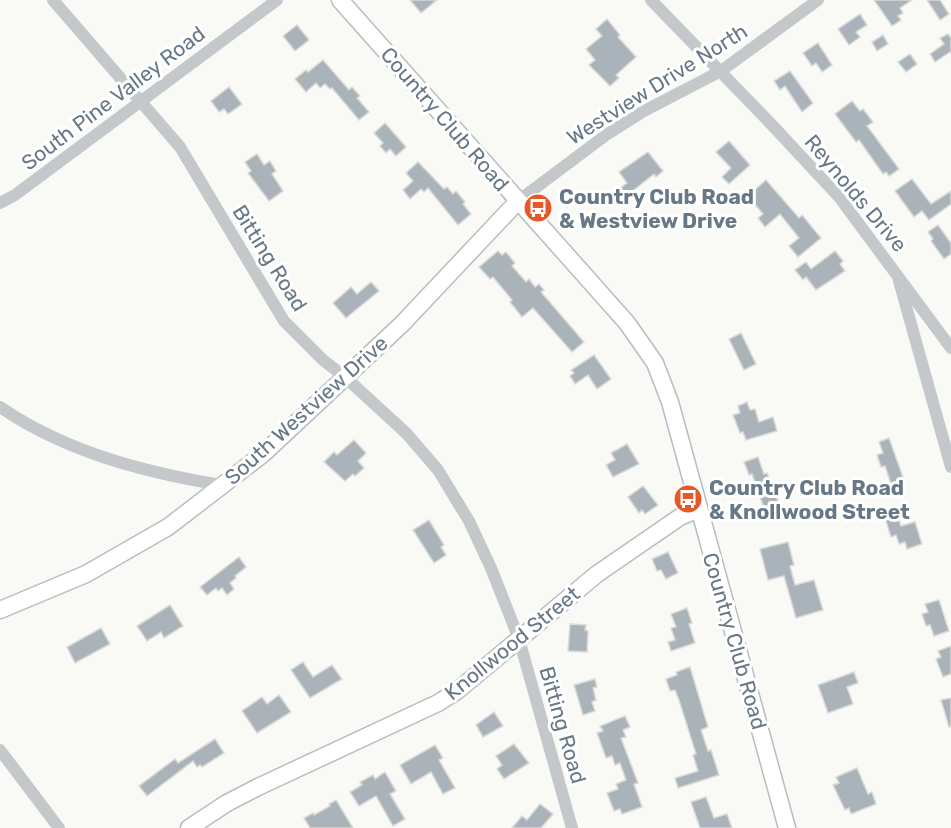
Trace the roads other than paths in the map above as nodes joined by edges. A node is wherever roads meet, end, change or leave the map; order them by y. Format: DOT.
graph roads {
  1 [pos="53,0"];
  2 [pos="277,0"];
  3 [pos="340,0"];
  4 [pos="651,0"];
  5 [pos="818,0"];
  6 [pos="721,71"];
  7 [pos="141,101"];
  8 [pos="518,201"];
  9 [pos="0,203"];
  10 [pos="897,274"];
  11 [pos="951,348"];
  12 [pos="345,377"];
  13 [pos="0,407"];
  14 [pos="951,467"];
  15 [pos="221,485"];
  16 [pos="699,510"];
  17 [pos="0,610"];
  18 [pos="519,639"];
  19 [pos="0,750"];
  20 [pos="59,828"];
  21 [pos="189,828"];
  22 [pos="572,828"];
  23 [pos="787,828"];
  1 -- 7 [label="street, Bitting Road"];
  2 -- 7 [label="street, South Pine Valley Road"];
  3 -- 8 [label="main road, Country Club Road"];
  4 -- 6 [label="street, Reynolds Drive"];
  5 -- 6 [label="street, Westview Drive North"];
  6 -- 8 [label="street, Westview Drive North"];
  6 -- 10 [label="street, Reynolds Drive"];
  7 -- 9 [label="street, South Pine Valley Road"];
  7 -- 12 [label="street, Bitting Road"];
  8 -- 12 [label="main road, South Westview Drive"];
  8 -- 16 [label="main road, Country Club Road"];
  10 -- 11 [label="street, Reynolds Drive"];
  10 -- 14 [label="street"];
  12 -- 15 [label="main road, South Westview Drive"];
  12 -- 18 [label="street, Bitting Road"];
  13 -- 15 [label="street"];
  15 -- 17 [label="main road, South Westview Drive"];
  16 -- 18 [label="main road, Knollwood Street"];
  16 -- 23 [label="main road, Country Club Road"];
  18 -- 21 [label="main road, Knollwood Street"];
  18 -- 22 [label="street, Bitting Road"];
  19 -- 20 [label="street"];
}
